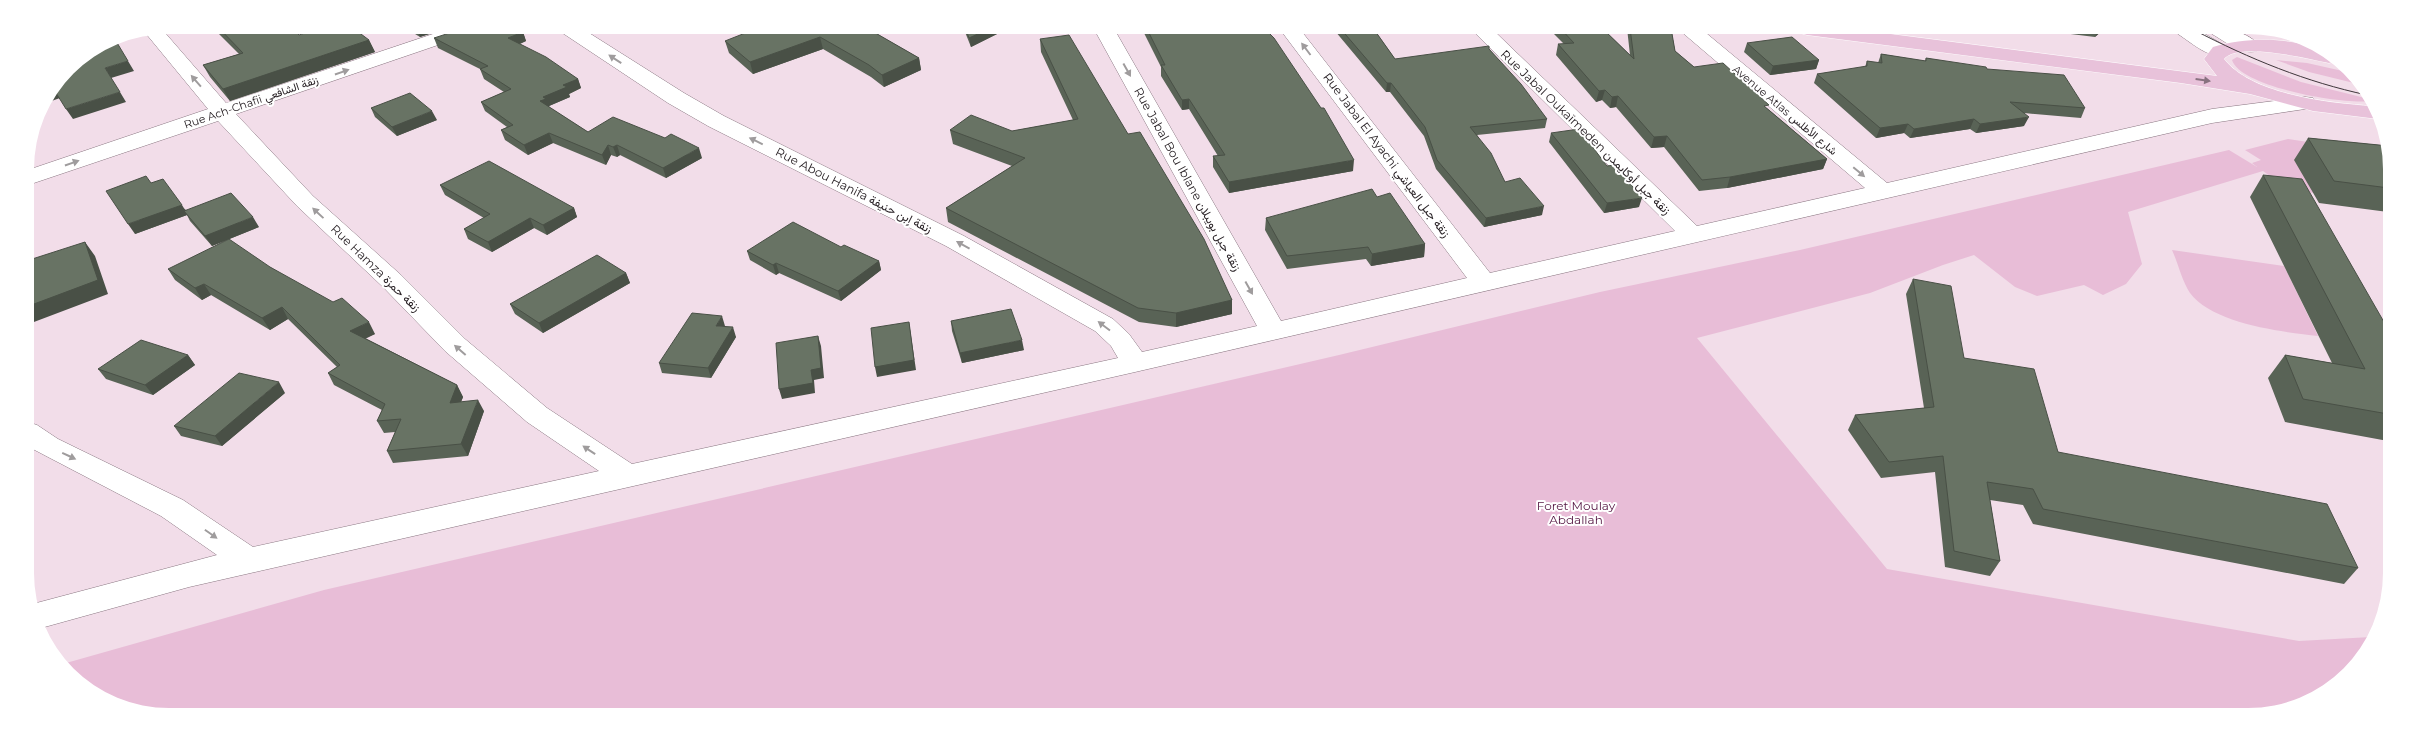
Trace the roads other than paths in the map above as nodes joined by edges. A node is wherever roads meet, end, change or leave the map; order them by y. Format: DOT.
graph roads {
  1 [pos="156,34"];
  2 [pos="453,34"];
  3 [pos="576,34"];
  4 [pos="1107,34"];
  5 [pos="1294,34"];
  6 [pos="1486,34"];
  7 [pos="1694,34"];
  8 [pos="1847,34"];
  9 [pos="1935,34"];
  10 [pos="2190,34"];
  11 [pos="2226,34"];
  12 [pos="2250,47"];
  13 [pos="2321,56"];
  14 [pos="2218,58"];
  15 [pos="2259,90"];
  16 [pos="2305,103"];
  17 [pos="222,112"];
  18 [pos="2370,112"];
  19 [pos="2212,116"];
  20 [pos="34,176"];
  21 [pos="1883,192"];
  22 [pos="1692,236"];
  23 [pos="1484,283"];
  24 [pos="1273,331"];
  25 [pos="1135,363"];
  26 [pos="34,437"];
  27 [pos="629,477"];
  28 [pos="248,560"];
  29 [pos="40,615"];
  17 -- 1 [label="street, Rue Hamza زنقة حمزة, one-way"];
  17 -- 2 [label="street, Rue Ach-Chafii زنقة الشافعي, one-way"];
  25 -- 3 [label="street, Rue Abou Hanifa زنقة اٍبن حنيفة, one-way"];
  4 -- 24 [label="street, Rue Jabal Bou Iblane زنقة جبل بويبلان, one-way"];
  23 -- 5 [label="street, Rue Jabal El Ayachi زنقة جبل العياشي, one-way"];
  6 -- 22 [label="street, Rue Jabal Oukaïmeden زنقة جبل أوكايمدن"];
  7 -- 21 [label="street, Avenue Atlas شارع الأطلس, one-way"];
  8 -- 15 [label="main road, one-way"];
  9 -- 14 [label="main road"];
  10 -- 14 [label="street"];
  11 -- 12 [label="street"];
  12 -- 13 [label="main road"];
  12 -- 14 [label="main road"];
  14 -- 15 [label="main road"];
  15 -- 16 [label="main road"];
  15 -- 19 [label="street"];
  16 -- 18 [label="main road"];
  16 -- 19 [label="street"];
  20 -- 17 [label="street, Rue Ach-Chafii زنقة الشافعي, one-way"];
  27 -- 17 [label="street, Rue Hamza زنقة حمزة, one-way"];
  19 -- 21 [label="street"];
  21 -- 22 [label="street"];
  22 -- 23 [label="street"];
  23 -- 24 [label="street"];
  24 -- 25 [label="street"];
  25 -- 27 [label="street"];
  26 -- 28 [label="street, one-way"];
  27 -- 28 [label="street"];
  28 -- 29 [label="street"];
}
